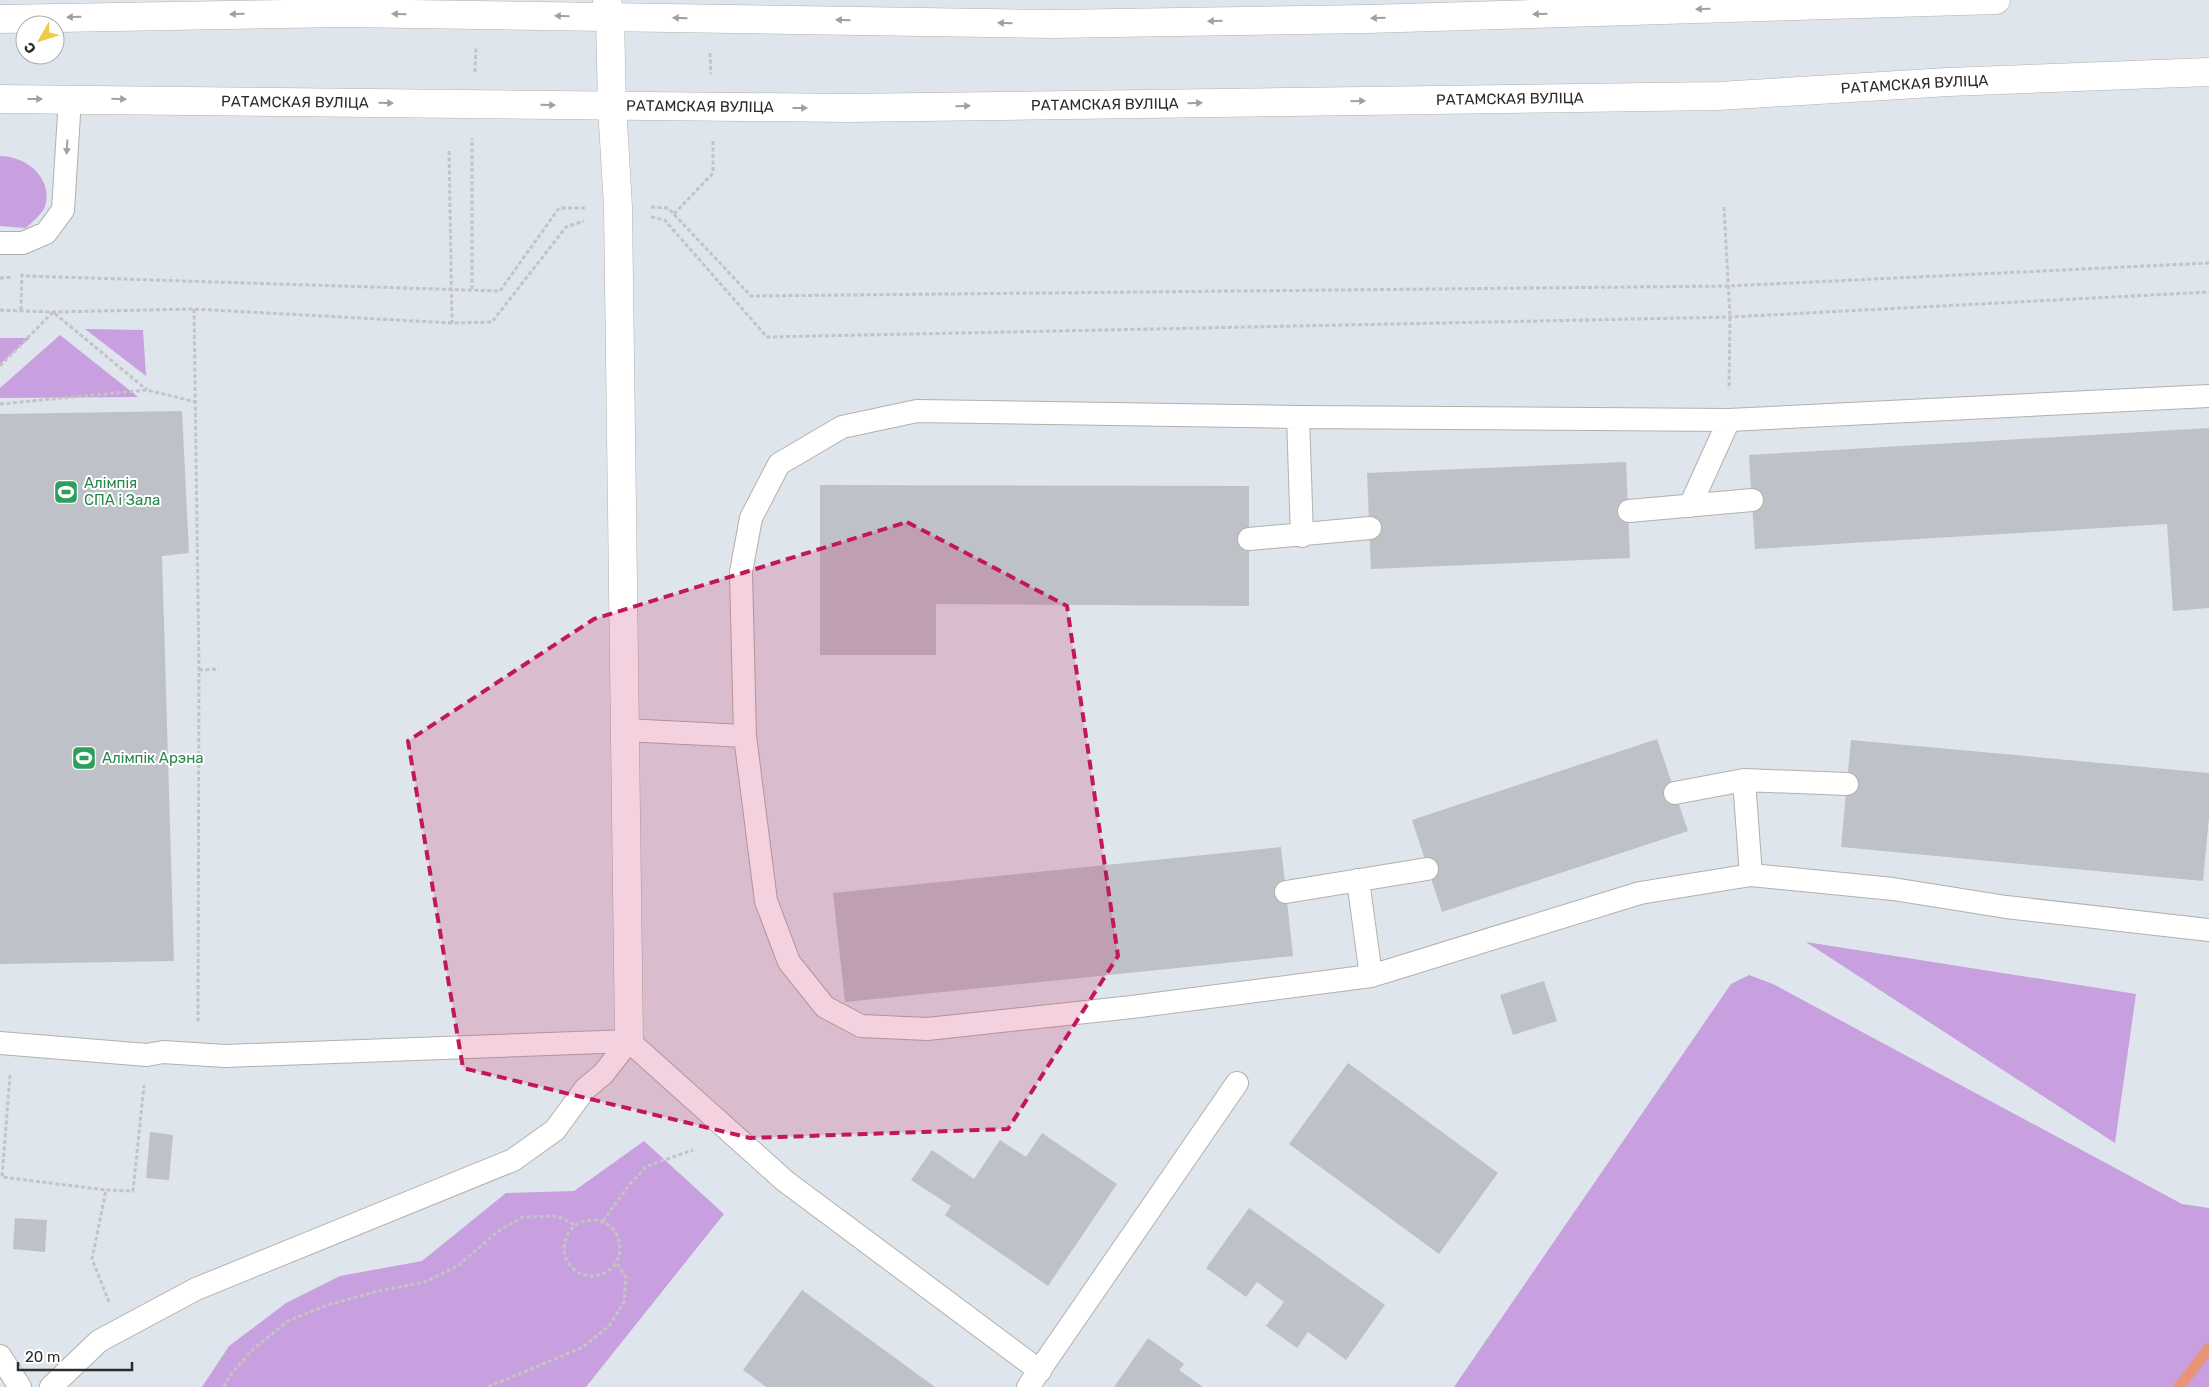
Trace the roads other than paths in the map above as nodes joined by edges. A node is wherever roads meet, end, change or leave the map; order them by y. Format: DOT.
graph roads {
  1 [pos="1996,0"];
  2 [pos="1944,1"];
  3 [pos="340,6"];
  4 [pos="609,8"];
  5 [pos="0,18"];
  6 [pos="2209,72"];
  7 [pos="70,98"];
  8 [pos="0,99"];
  9 [pos="612,106"];
  10 [pos="0,243"];
  11 [pos="2209,396"];
  12 [pos="1298,417"];
  13 [pos="1729,420"];
  14 [pos="1752,500"];
  15 [pos="1690,506"];
  16 [pos="1629,511"];
  17 [pos="1370,528"];
  18 [pos="1302,536"];
  19 [pos="1249,539"];
  20 [pos="624,730"];
  21 [pos="745,736"];
  22 [pos="1744,780"];
  23 [pos="1847,784"];
  24 [pos="1675,793"];
  25 [pos="1427,869"];
  26 [pos="1751,875"];
  27 [pos="1358,880"];
  28 [pos="1286,892"];
  29 [pos="2209,930"];
  30 [pos="1371,976"];
  31 [pos="629,1041"];
  32 [pos="7,1044"];
  33 [pos="1238,1083"];
  34 [pos="0,1356"];
  35 [pos="1034,1379"];
  36 [pos="20,1387"];
  37 [pos="51,1387"];
  1 -- 2 [label="main road"];
  2 -- 4 [label="main road, one-way"];
  4 -- 3 [label="main road, one-way"];
  3 -- 5 [label="main road, one-way"];
  4 -- 9 [label="main road"];
  9 -- 6 [label="main road, РАТАМСКАЯ ВУЛІЦА, one-way"];
  8 -- 7 [label="main road, РАТАМСКАЯ ВУЛІЦА, one-way"];
  7 -- 9 [label="main road, РАТАМСКАЯ ВУЛІЦА, one-way"];
  7 -- 10 [label="lane, one-way"];
  9 -- 20 [label="main road"];
  11 -- 13 [label="lane"];
  12 -- 13 [label="lane"];
  12 -- 18 [label="lane"];
  12 -- 21 [label="lane"];
  13 -- 15 [label="lane"];
  14 -- 15 [label="lane"];
  15 -- 16 [label="lane"];
  17 -- 18 [label="lane"];
  18 -- 19 [label="lane"];
  20 -- 21 [label="lane"];
  20 -- 31 [label="main road"];
  21 -- 30 [label="lane"];
  22 -- 23 [label="lane"];
  22 -- 24 [label="lane"];
  22 -- 26 [label="lane"];
  25 -- 27 [label="lane"];
  26 -- 29 [label="lane"];
  26 -- 30 [label="lane"];
  27 -- 28 [label="lane"];
  27 -- 30 [label="lane"];
  31 -- 32 [label="lane"];
  31 -- 35 [label="lane"];
  31 -- 37 [label="lane"];
  33 -- 35 [label="lane"];
  34 -- 36 [label="lane"];
}
